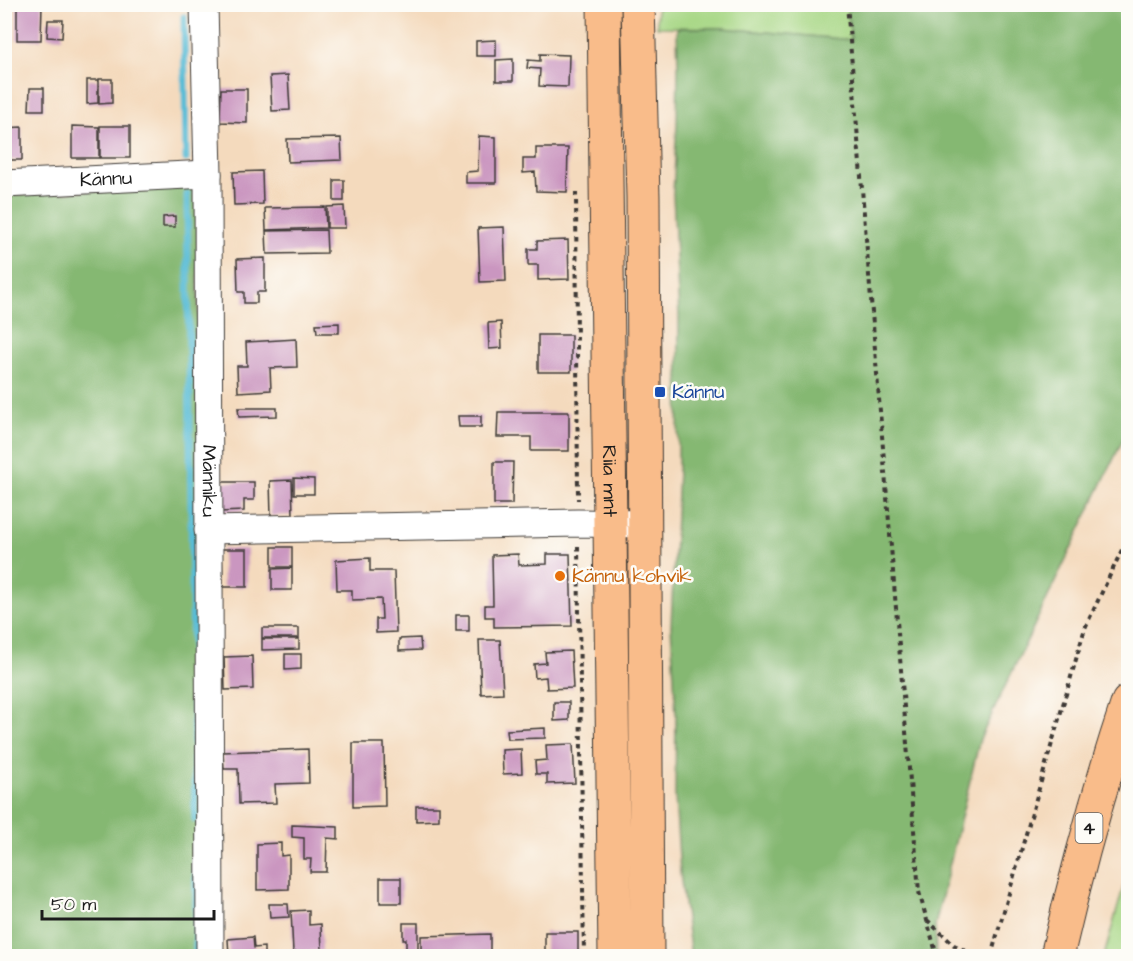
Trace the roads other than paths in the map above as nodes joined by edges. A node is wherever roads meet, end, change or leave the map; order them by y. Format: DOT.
graph roads {
  1 [pos="204,4"];
  2 [pos="604,4"];
  3 [pos="638,4"];
  4 [pos="208,174"];
  5 [pos="4,184"];
  6 [pos="594,524"];
  7 [pos="644,525"];
  8 [pos="208,530"];
  9 [pos="1128,702"];
  10 [pos="210,957"];
  11 [pos="615,957"];
  12 [pos="647,957"];
  13 [pos="1057,957"];
  1 -- 4 [label="street, Männiku"];
  2 -- 6 [label="main road, Riia mnt"];
  3 -- 7 [label="main road, Riia mnt"];
  4 -- 5 [label="street, Kännu"];
  4 -- 8 [label="street, Männiku"];
  6 -- 7 [label="street"];
  6 -- 8 [label="street"];
  6 -- 11 [label="main road, Riia mnt"];
  7 -- 12 [label="main road, Riia mnt"];
  8 -- 10 [label="street, Männiku"];
  9 -- 13 [label="main road, 4"];
}
